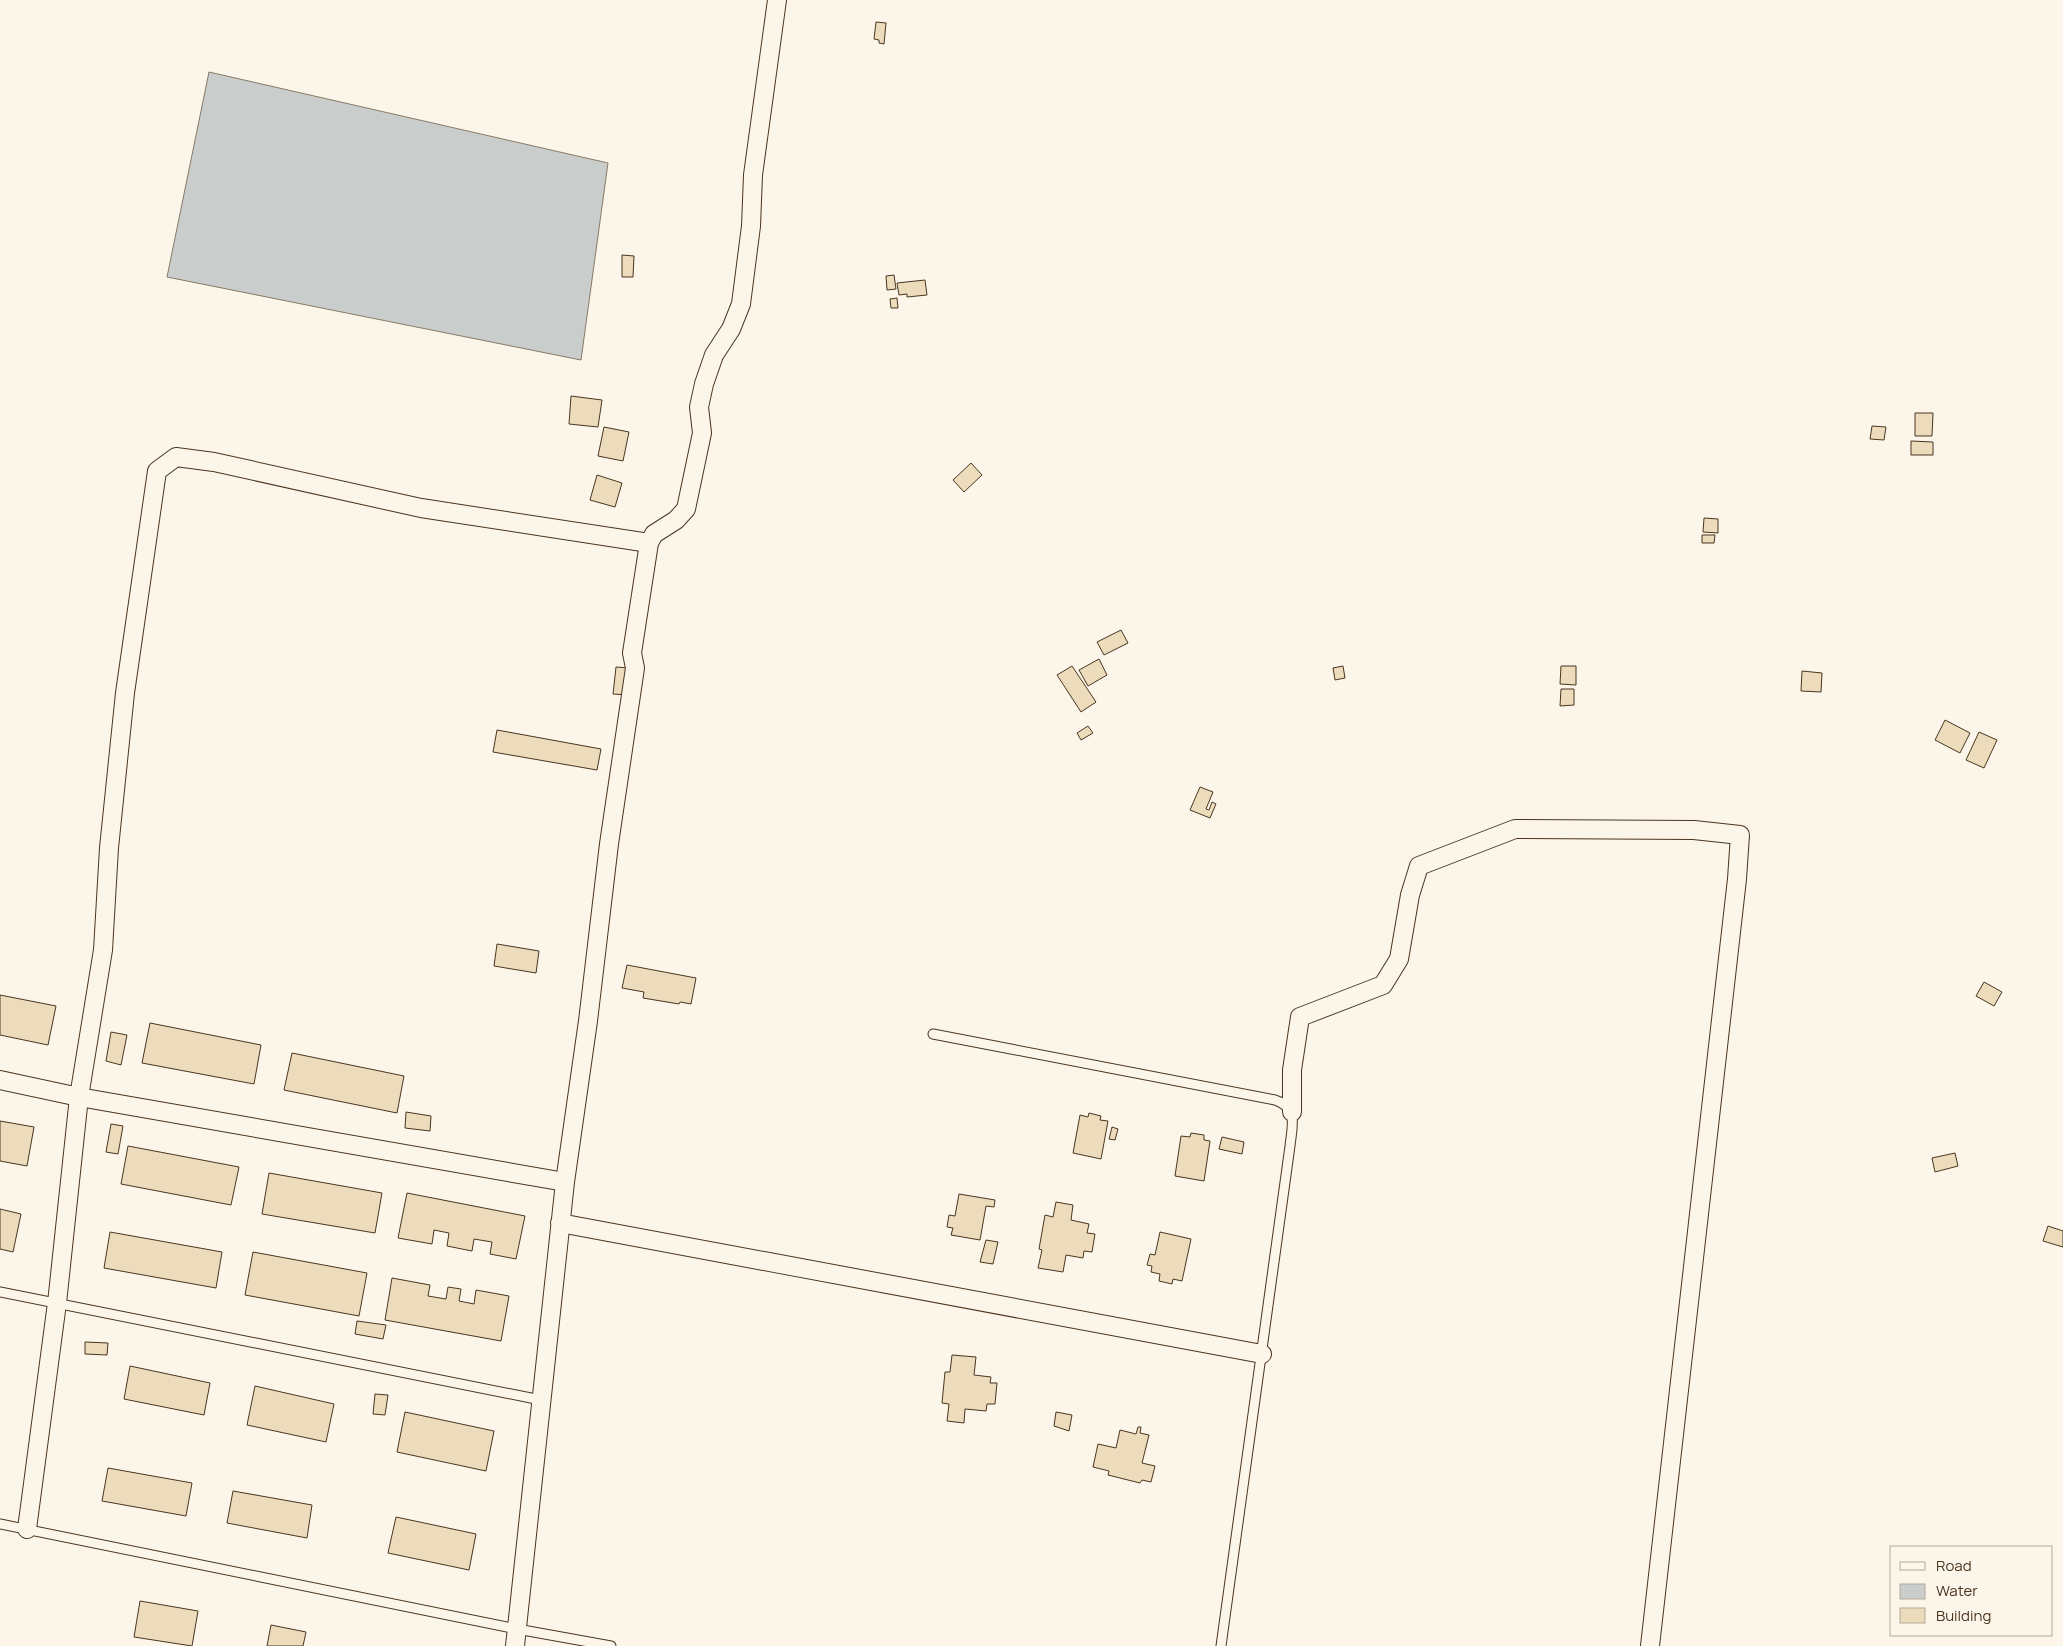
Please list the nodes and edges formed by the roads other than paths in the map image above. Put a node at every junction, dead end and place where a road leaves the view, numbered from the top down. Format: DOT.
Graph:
graph roads {
  1 [pos="777,0"];
  2 [pos="648,543"];
  3 [pos="933,1034"];
  4 [pos="0,1080"];
  5 [pos="79,1097"];
  6 [pos="1292,1112"];
  7 [pos="565,1182"];
  8 [pos="560,1223"];
  9 [pos="0,1292"];
  10 [pos="56,1303"];
  11 [pos="1262,1354"];
  12 [pos="541,1400"];
  13 [pos="0,1524"];
  14 [pos="27,1529"];
  15 [pos="516,1637"];
  16 [pos="611,1646"];
  17 [pos="1221,1646"];
  18 [pos="1650,1646"];
  1 -- 2 [label="street"];
  2 -- 5 [label="street"];
  2 -- 7 [label="street"];
  3 -- 6 [label="lane"];
  4 -- 5 [label="street"];
  5 -- 7 [label="street"];
  5 -- 10 [label="street"];
  6 -- 11 [label="lane"];
  6 -- 18 [label="street"];
  7 -- 8 [label="street"];
  8 -- 11 [label="street"];
  8 -- 12 [label="street"];
  9 -- 10 [label="lane"];
  10 -- 12 [label="lane"];
  10 -- 14 [label="street"];
  11 -- 17 [label="lane"];
  12 -- 15 [label="street"];
  13 -- 14 [label="lane"];
  14 -- 15 [label="lane"];
  15 -- 16 [label="lane"];
}
